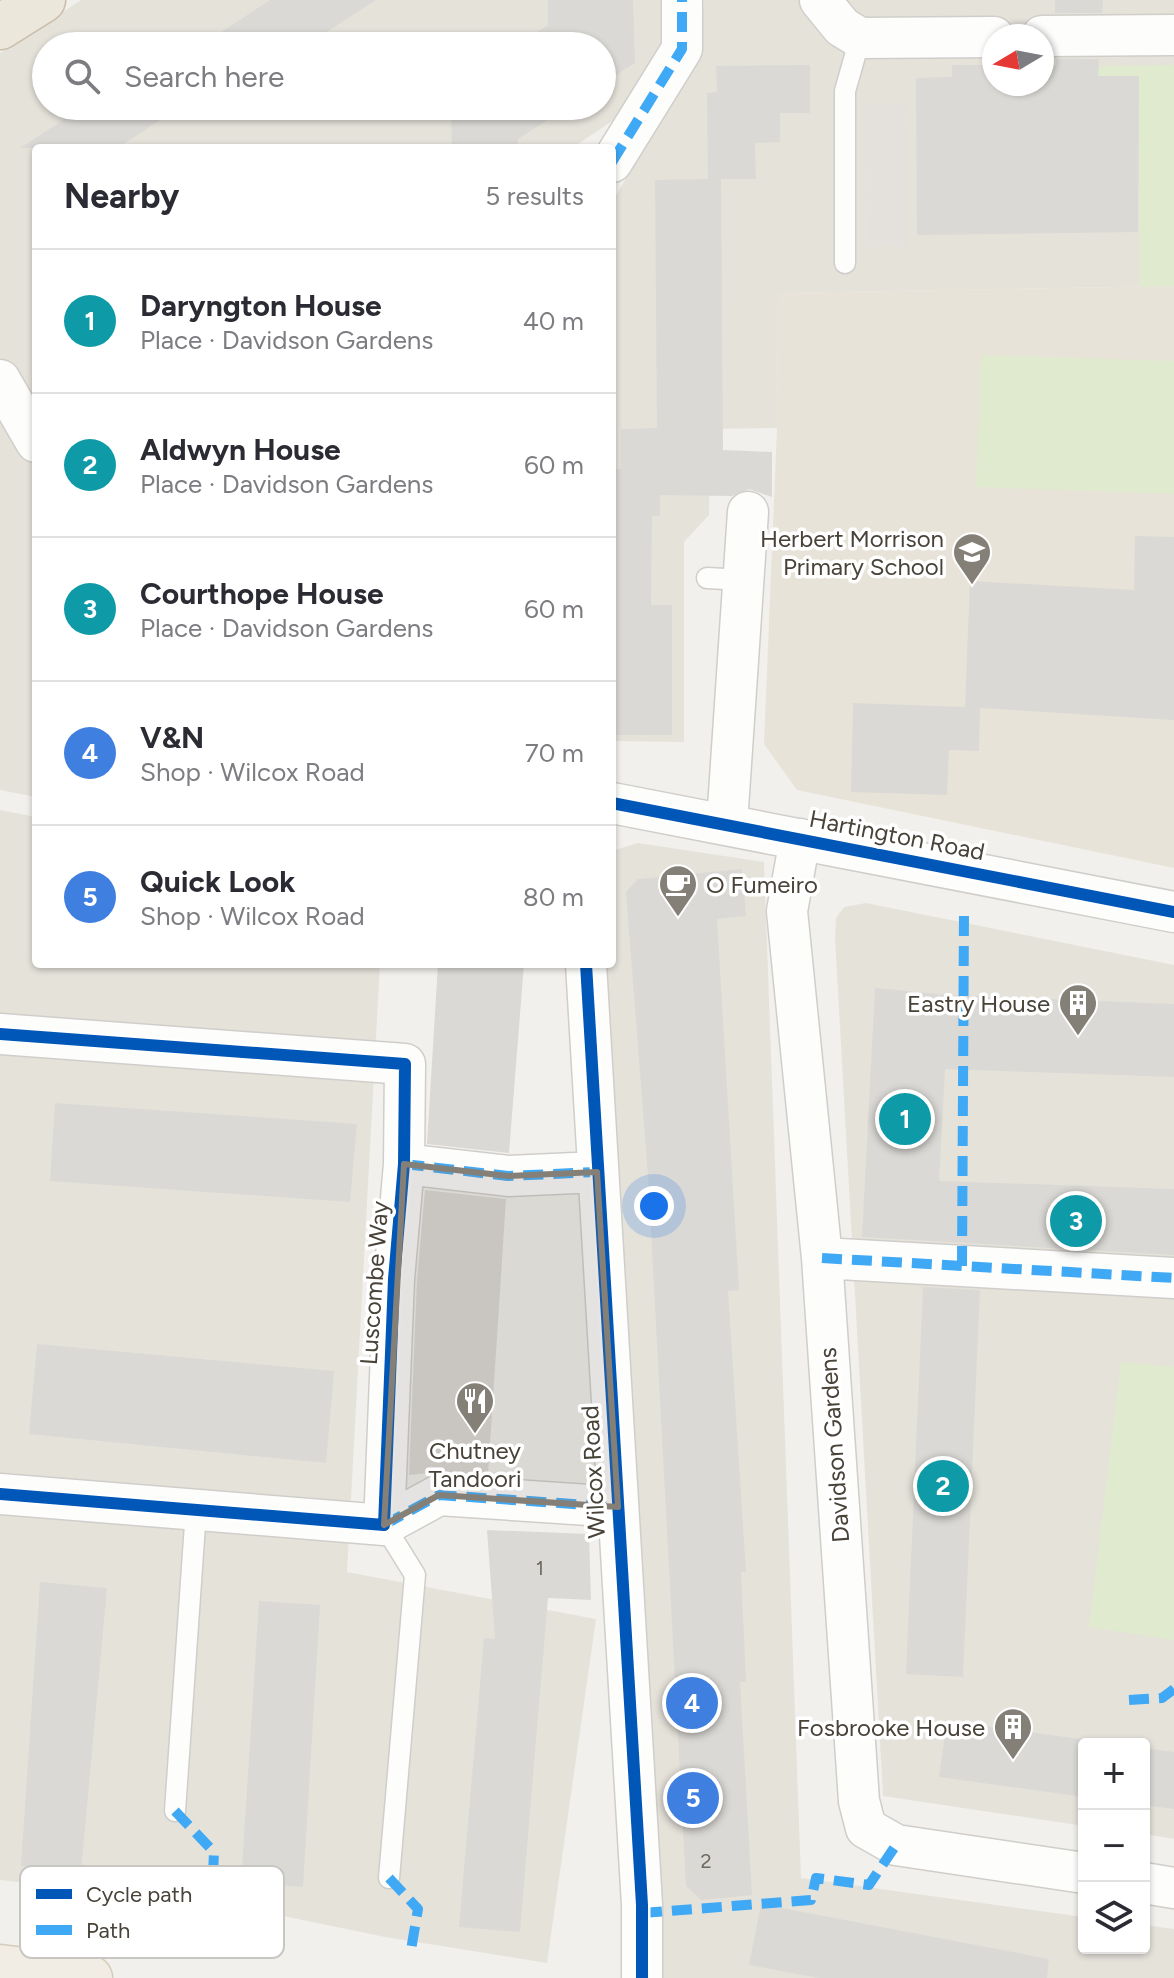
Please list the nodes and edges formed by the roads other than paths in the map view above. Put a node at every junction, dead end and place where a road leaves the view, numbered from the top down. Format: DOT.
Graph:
graph roads {
  1 [pos="43,0"];
  2 [pos="682,0"];
  3 [pos="820,0"];
  4 [pos="0,27"];
  5 [pos="1174,35"];
  6 [pos="1054,36"];
  7 [pos="982,37"];
  8 [pos="860,38"];
  9 [pos="616,156"];
  10 [pos="845,263"];
  11 [pos="0,380"];
  12 [pos="32,435"];
  13 [pos="748,512"];
  14 [pos="616,804"];
  15 [pos="727,823"];
  16 [pos="800,839"];
  17 [pos="1174,912"];
  18 [pos="586,968"];
  19 [pos="0,1034"];
  20 [pos="404,1164"];
  21 [pos="597,1172"];
  22 [pos="822,1258"];
  23 [pos="1174,1278"];
  24 [pos="0,1494"];
  25 [pos="618,1507"];
  26 [pos="196,1510"];
  27 [pos="384,1525"];
  28 [pos="175,1811"];
  29 [pos="1078,1872"];
  30 [pos="389,1878"];
  31 [pos="1150,1884"];
  32 [pos="1174,1888"];
  33 [pos="0,1967"];
  34 [pos="90,1978"];
  35 [pos="642,1978"];
  1 -- 4 [label="highway"];
  2 -- 9 [label="street"];
  3 -- 8 [label="street"];
  5 -- 6 [label="street"];
  7 -- 8 [label="street"];
  8 -- 10 [label="lane"];
  11 -- 12 [label="street"];
  13 -- 15 [label="street"];
  14 -- 15 [label="street, Hartington Road"];
  15 -- 16 [label="street, Hartington Road"];
  16 -- 17 [label="street, Hartington Road"];
  16 -- 22 [label="street, Davidson Gardens"];
  18 -- 21 [label="street, Wilcox Road"];
  19 -- 20 [label="street, Luscombe Way"];
  20 -- 21 [label="street"];
  20 -- 27 [label="street, Luscombe Way"];
  21 -- 25 [label="street, Wilcox Road"];
  22 -- 23 [label="street"];
  22 -- 29 [label="street, Davidson Gardens"];
  24 -- 26 [label="street"];
  25 -- 27 [label="street"];
  25 -- 35 [label="street, Wilcox Road"];
  26 -- 27 [label="street"];
  26 -- 28 [label="lane"];
  27 -- 30 [label="lane"];
  31 -- 32 [label="street"];
  33 -- 34 [label="main road"];
}
